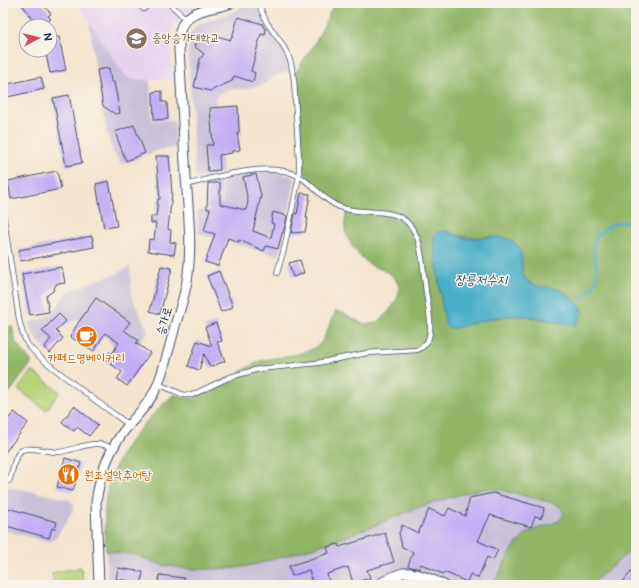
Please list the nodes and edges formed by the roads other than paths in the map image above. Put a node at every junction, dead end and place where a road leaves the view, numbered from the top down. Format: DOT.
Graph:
graph roads {
  1 [pos="137,3"];
  2 [pos="150,3"];
  3 [pos="169,3"];
  4 [pos="231,3"];
  5 [pos="259,3"];
  6 [pos="186,19"];
  7 [pos="300,176"];
  8 [pos="186,185"];
  9 [pos="3,213"];
  10 [pos="277,273"];
  11 [pos="158,384"];
  12 [pos="129,425"];
  13 [pos="113,448"];
  14 [pos="3,483"];
  15 [pos="99,585"];
  16 [pos="377,585"];
  17 [pos="444,585"];
  1 -- 2 [label="lane"];
  3 -- 6 [label="lane"];
  4 -- 6 [label="street"];
  5 -- 7 [label="lane"];
  6 -- 8 [label="street, 승가로"];
  7 -- 8 [label="lane"];
  7 -- 10 [label="lane"];
  7 -- 11 [label="lane"];
  8 -- 11 [label="street, 승가로"];
  9 -- 12 [label="lane"];
  11 -- 12 [label="street, 승가로"];
  12 -- 13 [label="street, 승가로"];
  13 -- 14 [label="lane"];
  13 -- 15 [label="street, 승가로"];
  16 -- 17 [label="street"];
}
